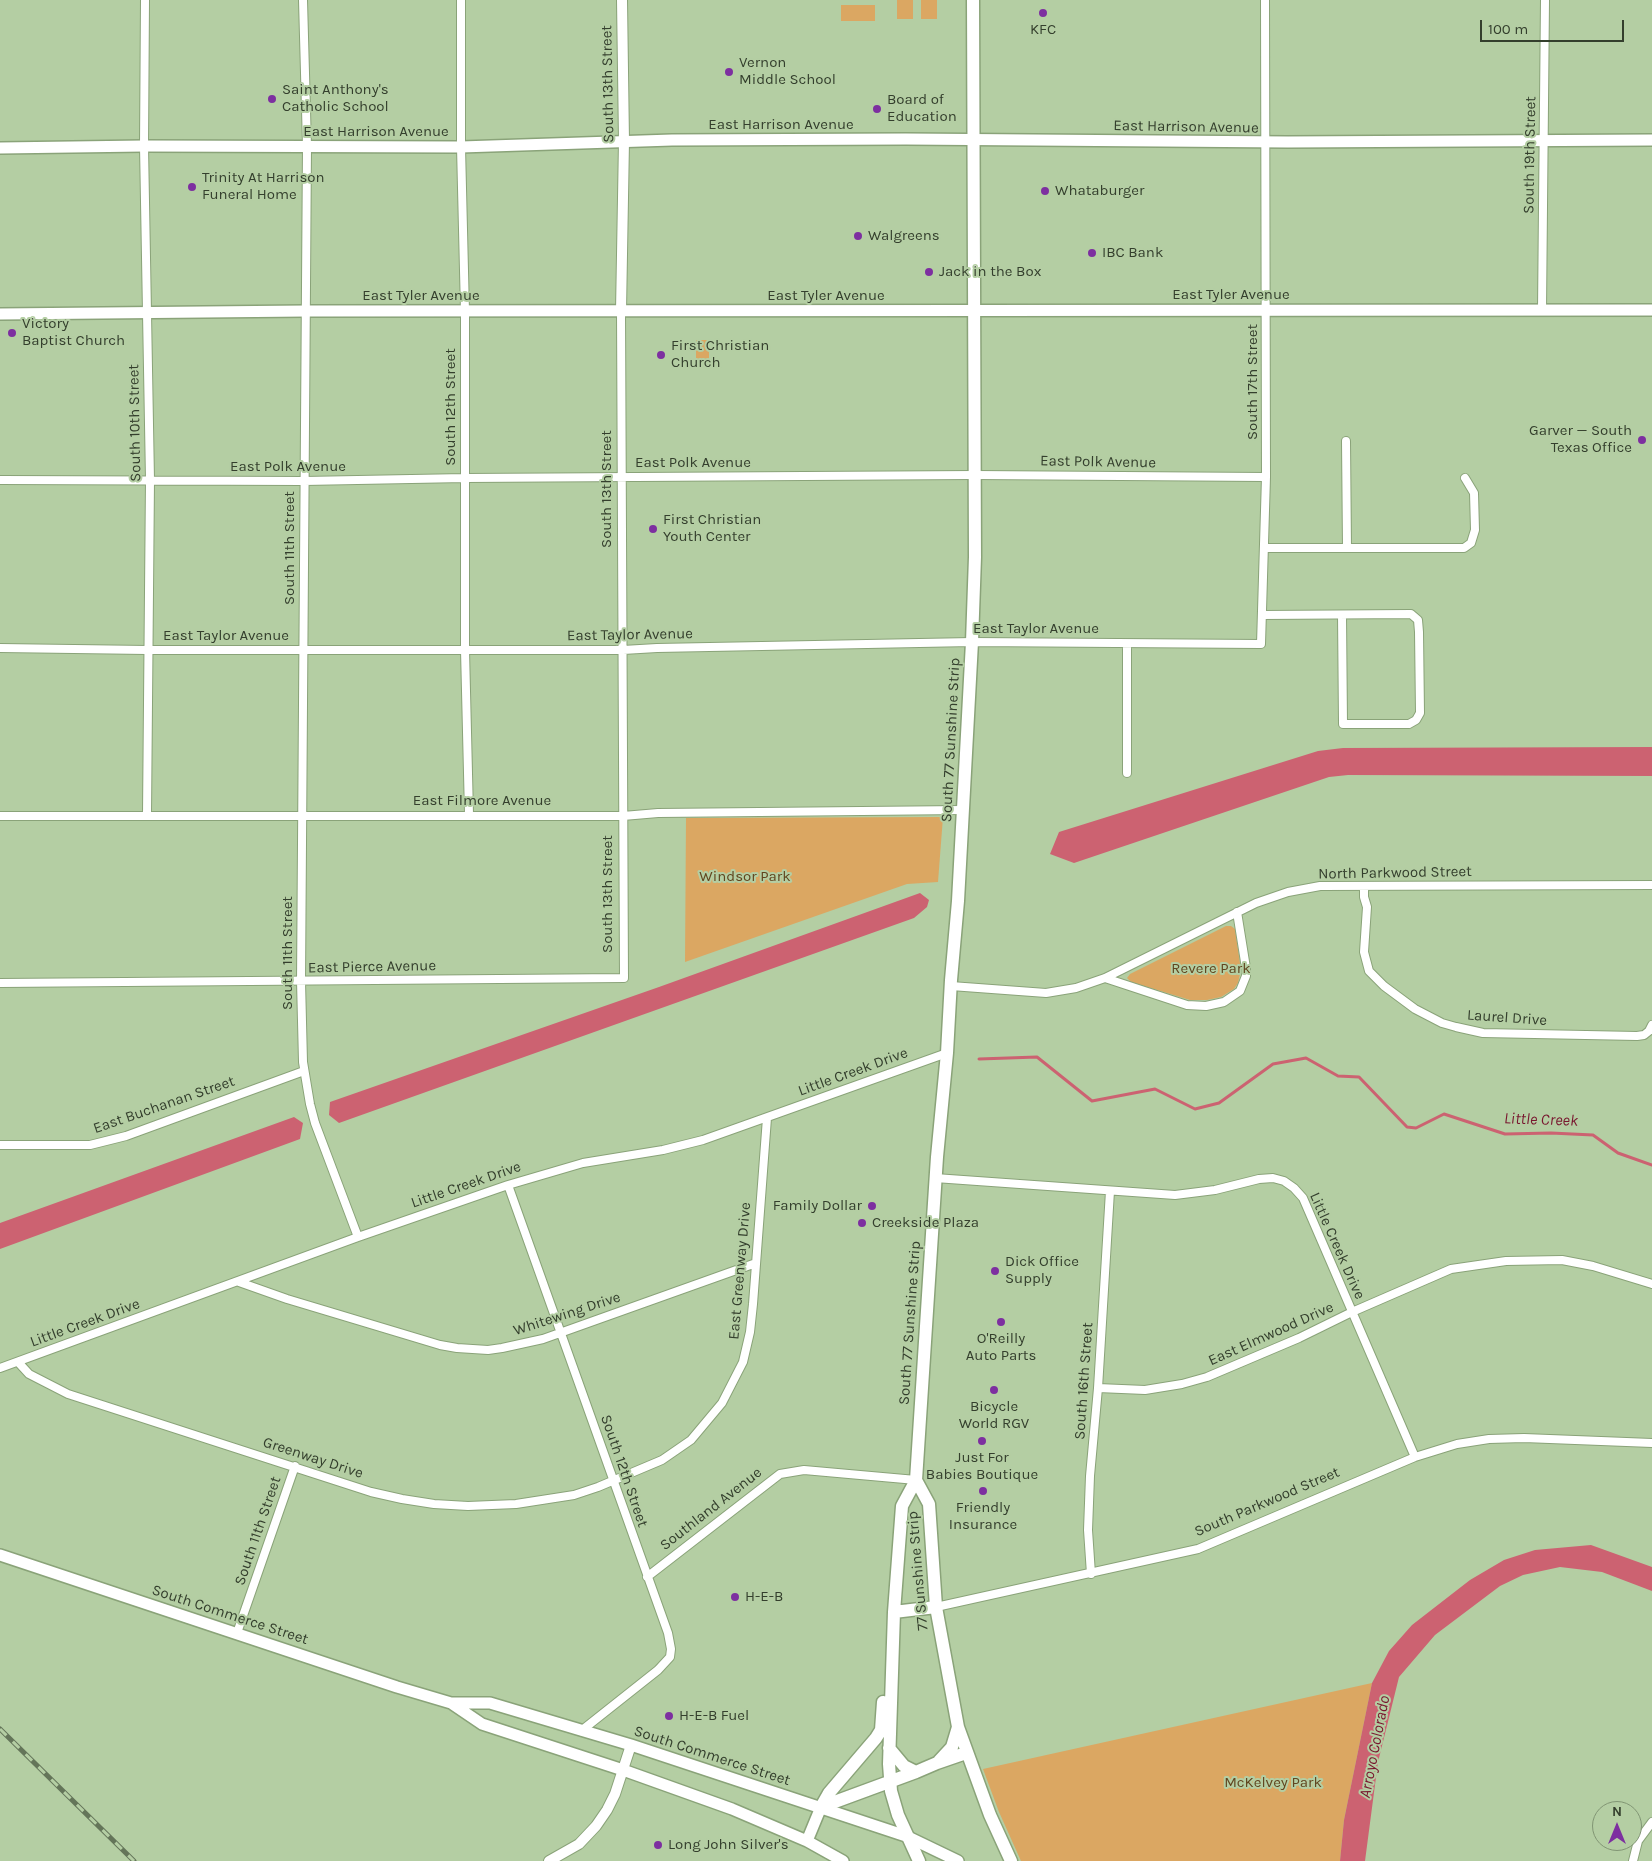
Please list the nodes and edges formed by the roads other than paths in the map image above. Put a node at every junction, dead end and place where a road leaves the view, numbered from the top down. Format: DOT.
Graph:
graph roads {
  1 [pos="145,0"];
  2 [pos="303,0"];
  3 [pos="461,0"];
  4 [pos="622,0"];
  5 [pos="973,0"];
  6 [pos="1265,0"];
  7 [pos="1545,0"];
  8 [pos="975,140"];
  9 [pos="1652,140"];
  10 [pos="624,141"];
  11 [pos="1544,141"];
  12 [pos="1266,142"];
  13 [pos="144,146"];
  14 [pos="307,146"];
  15 [pos="461,147"];
  16 [pos="0,148"];
  17 [pos="1266,310"];
  18 [pos="1542,310"];
  19 [pos="1652,310"];
  20 [pos="306,311"];
  21 [pos="620,311"];
  22 [pos="974,311"];
  23 [pos="465,312"];
  24 [pos="146,313"];
  25 [pos="0,314"];
  26 [pos="1346,442"];
  27 [pos="975,475"];
  28 [pos="622,477"];
  29 [pos="1266,477"];
  30 [pos="465,478"];
  31 [pos="1465,478"];
  32 [pos="0,480"];
  33 [pos="150,480"];
  34 [pos="304,482"];
  35 [pos="1264,548"];
  36 [pos="1347,548"];
  37 [pos="1262,615"];
  38 [pos="1342,615"];
  39 [pos="972,642"];
  40 [pos="1127,644"];
  41 [pos="1261,644"];
  42 [pos="0,648"];
  43 [pos="147,650"];
  44 [pos="303,650"];
  45 [pos="465,650"];
  46 [pos="623,650"];
  47 [pos="1127,773"];
  48 [pos="963,810"];
  49 [pos="147,814"];
  50 [pos="303,814"];
  51 [pos="468,814"];
  52 [pos="0,816"];
  53 [pos="623,816"];
  54 [pos="1652,885"];
  55 [pos="1364,886"];
  56 [pos="1237,912"];
  57 [pos="624,978"];
  58 [pos="1105,978"];
  59 [pos="301,982"];
  60 [pos="0,983"];
  61 [pos="951,986"];
  62 [pos="1652,1026"];
  63 [pos="947,1053"];
  64 [pos="304,1071"];
  65 [pos="767,1118"];
  66 [pos="0,1145"];
  67 [pos="936,1178"];
  68 [pos="508,1184"];
  69 [pos="1110,1191"];
  70 [pos="358,1237"];
  71 [pos="756,1263"];
  72 [pos="239,1282"];
  73 [pos="1652,1284"];
  74 [pos="1352,1312"];
  75 [pos="561,1332"];
  76 [pos="18,1362"];
  77 [pos="0,1368"];
  78 [pos="1098,1388"];
  79 [pos="1652,1443"];
  80 [pos="1415,1457"];
  81 [pos="295,1466"];
  82 [pos="916,1480"];
  83 [pos="613,1482"];
  84 [pos="0,1555"];
  85 [pos="1091,1574"];
  86 [pos="647,1577"];
  87 [pos="936,1607"];
  88 [pos="894,1612"];
  89 [pos="237,1633"];
  90 [pos="893,1633"];
  91 [pos="451,1703"];
  92 [pos="958,1727"];
  93 [pos="581,1731"];
  94 [pos="631,1745"];
  95 [pos="890,1748"];
  96 [pos="966,1753"];
  97 [pos="937,1763"];
  98 [pos="622,1770"];
  99 [pos="916,1772"];
  100 [pos="890,1782"];
  101 [pos="821,1808"];
  102 [pos="1652,1822"];
  103 [pos="906,1836"];
  104 [pos="807,1841"];
  105 [pos="549,1861"];
  106 [pos="843,1861"];
  107 [pos="919,1861"];
  108 [pos="958,1861"];
  109 [pos="1011,1861"];
  110 [pos="1633,1861"];
  1 -- 13 [label="street, South 10th Street"];
  2 -- 14 [label="street, South 11th Street"];
  3 -- 15 [label="street, South 12th Street"];
  4 -- 10 [label="street, South 13th Street"];
  5 -- 8 [label="main road, South 77 Sunshine Strip"];
  6 -- 12 [label="street, South 17th Street"];
  7 -- 11 [label="street, South 19th Street"];
  8 -- 10 [label="main road, East Harrison Avenue"];
  8 -- 12 [label="main road, East Harrison Avenue"];
  8 -- 22 [label="main road, South 77 Sunshine Strip"];
  9 -- 11 [label="main road, East Harrison Avenue"];
  10 -- 15 [label="main road, East Harrison Avenue"];
  10 -- 21 [label="street, South 13th Street"];
  11 -- 12 [label="main road, East Harrison Avenue"];
  11 -- 18 [label="street, South 19th Street"];
  12 -- 17 [label="street, South 17th Street"];
  13 -- 14 [label="main road, East Harrison Avenue"];
  13 -- 16 [label="main road, East Harrison Avenue"];
  13 -- 24 [label="street, South 10th Street"];
  14 -- 15 [label="main road, East Harrison Avenue"];
  14 -- 20 [label="street, South 11th Street"];
  15 -- 23 [label="street, South 12th Street"];
  17 -- 18 [label="main road, East Tyler Avenue"];
  17 -- 22 [label="main road, East Tyler Avenue"];
  17 -- 29 [label="street, South 17th Street"];
  18 -- 19 [label="main road, East Tyler Avenue"];
  20 -- 23 [label="main road, East Tyler Avenue"];
  20 -- 24 [label="main road, East Tyler Avenue"];
  20 -- 34 [label="street, South 11th Street"];
  21 -- 22 [label="main road, East Tyler Avenue"];
  21 -- 23 [label="main road, East Tyler Avenue"];
  21 -- 28 [label="street, South 13th Street"];
  22 -- 27 [label="main road, South 77 Sunshine Strip"];
  23 -- 30 [label="street, South 12th Street"];
  24 -- 25 [label="main road, East Tyler Avenue"];
  24 -- 33 [label="street, South 10th Street"];
  26 -- 36 [label="street"];
  27 -- 28 [label="street, East Polk Avenue"];
  27 -- 29 [label="street, East Polk Avenue"];
  27 -- 39 [label="main road, South 77 Sunshine Strip"];
  28 -- 30 [label="street, East Polk Avenue"];
  28 -- 46 [label="street, South 13th Street"];
  29 -- 35 [label="street, South 17th Street"];
  30 -- 34 [label="street, East Polk Avenue"];
  30 -- 45 [label="street, South 12th Street"];
  31 -- 36 [label="street"];
  32 -- 33 [label="street, East Polk Avenue"];
  33 -- 34 [label="street, East Polk Avenue"];
  33 -- 43 [label="street, South 10th Street"];
  34 -- 44 [label="street, South 11th Street"];
  35 -- 36 [label="street"];
  35 -- 37 [label="street, South 17th Street"];
  37 -- 38 [label="street"];
  37 -- 41 [label="street, South 17th Street"];
  38 -- 38 [label="street"];
  39 -- 40 [label="street, East Taylor Avenue"];
  39 -- 46 [label="street, East Taylor Avenue"];
  39 -- 48 [label="main road, South 77 Sunshine Strip"];
  40 -- 41 [label="street, East Taylor Avenue"];
  40 -- 47 [label="street"];
  42 -- 43 [label="street, East Taylor Avenue"];
  43 -- 44 [label="street, East Taylor Avenue"];
  43 -- 49 [label="street, South 10th Street"];
  44 -- 45 [label="street, East Taylor Avenue"];
  44 -- 50 [label="street, South 11th Street"];
  45 -- 46 [label="street, East Taylor Avenue"];
  45 -- 51 [label="street, South 12th Street"];
  46 -- 53 [label="street, South 13th Street"];
  48 -- 53 [label="street, East Filmore Avenue"];
  48 -- 61 [label="main road, South 77 Sunshine Strip"];
  49 -- 50 [label="street, East Filmore Avenue"];
  49 -- 52 [label="street, East Filmore Avenue"];
  50 -- 51 [label="street, East Filmore Avenue"];
  50 -- 59 [label="street, South 11th Street"];
  51 -- 53 [label="street, East Filmore Avenue"];
  53 -- 57 [label="street, South 13th Street"];
  54 -- 55 [label="street, North Parkwood Street"];
  55 -- 56 [label="street, North Parkwood Street"];
  55 -- 62 [label="street, Laurel Drive"];
  56 -- 58 [label="street, North Parkwood Street"];
  56 -- 58 [label="street"];
  57 -- 59 [label="street, East Pierce Avenue"];
  58 -- 61 [label="street, North Parkwood Street"];
  59 -- 60 [label="street, East Pierce Avenue"];
  59 -- 64 [label="street, South 11th Street"];
  61 -- 63 [label="main road, South 77 Sunshine Strip"];
  63 -- 65 [label="street, Little Creek Drive"];
  63 -- 67 [label="main road, South 77 Sunshine Strip"];
  64 -- 66 [label="street, East Buchanan Street"];
  64 -- 70 [label="street, South 11th Street"];
  65 -- 68 [label="street, Little Creek Drive"];
  65 -- 71 [label="street, East Greenway Drive"];
  67 -- 69 [label="street, Little Creek Drive"];
  67 -- 82 [label="main road, South 77 Sunshine Strip"];
  68 -- 70 [label="street, Little Creek Drive"];
  68 -- 75 [label="street, South 12th Street"];
  69 -- 74 [label="street, Little Creek Drive"];
  69 -- 78 [label="street, South 16th Street"];
  70 -- 72 [label="street, Little Creek Drive"];
  71 -- 75 [label="street, Whitewing Drive"];
  71 -- 83 [label="street, East Greenway Drive"];
  72 -- 75 [label="street, Whitewing Drive"];
  72 -- 76 [label="street, Little Creek Drive"];
  73 -- 74 [label="street, East Elmwood Drive"];
  74 -- 78 [label="street, East Elmwood Drive"];
  74 -- 80 [label="street, Little Creek Drive"];
  75 -- 83 [label="street, South 12th Street"];
  76 -- 77 [label="street, Little Creek Drive"];
  76 -- 81 [label="street, Greenway Drive"];
  78 -- 85 [label="street, South 16th Street"];
  79 -- 80 [label="street, South Parkwood Street"];
  80 -- 85 [label="street, South Parkwood Street"];
  81 -- 83 [label="street, Greenway Drive"];
  81 -- 89 [label="street, South 11th Street"];
  82 -- 86 [label="street, Southland Avenue"];
  82 -- 87 [label="main road, 77 Sunshine Strip"];
  82 -- 88 [label="main road, 77 Sunshine Strip"];
  83 -- 86 [label="street, South 12th Street"];
  84 -- 89 [label="main road, South Commerce Street"];
  85 -- 87 [label="street, South Parkwood Street"];
  86 -- 93 [label="street, South 12th Street"];
  87 -- 88 [label="main road, South Parkwood Street"];
  87 -- 92 [label="main road, 77 Sunshine Strip"];
  88 -- 90 [label="main road, 77 Sunshine Strip"];
  89 -- 91 [label="main road, South Commerce Street"];
  90 -- 95 [label="main road, 77 Sunshine Strip"];
  90 -- 101 [label="main road"];
  91 -- 93 [label="main road, South Commerce Street"];
  91 -- 98 [label="main road, South Commerce Street"];
  92 -- 96 [label="main road, 77 Sunshine Strip"];
  92 -- 97 [label="main road"];
  93 -- 94 [label="main road, South Commerce Street"];
  94 -- 98 [label="street"];
  94 -- 101 [label="main road, South Commerce Street"];
  95 -- 99 [label="main road"];
  95 -- 100 [label="main road, 77 Sunshine Strip"];
  96 -- 97 [label="main road"];
  96 -- 109 [label="main road, 77 Sunshine Strip"];
  97 -- 99 [label="main road"];
  98 -- 104 [label="main road, South Commerce Street"];
  98 -- 105 [label="street"];
  99 -- 100 [label="main road"];
  100 -- 101 [label="main road"];
  100 -- 103 [label="main road, 77 Sunshine Strip"];
  101 -- 103 [label="main road, South Commerce Street"];
  101 -- 104 [label="main road"];
  102 -- 110 [label="street"];
  103 -- 107 [label="main road, 77 Sunshine Strip"];
  103 -- 108 [label="main road, South Commerce Street"];
  104 -- 106 [label="main road, South Commerce Street"];
}
